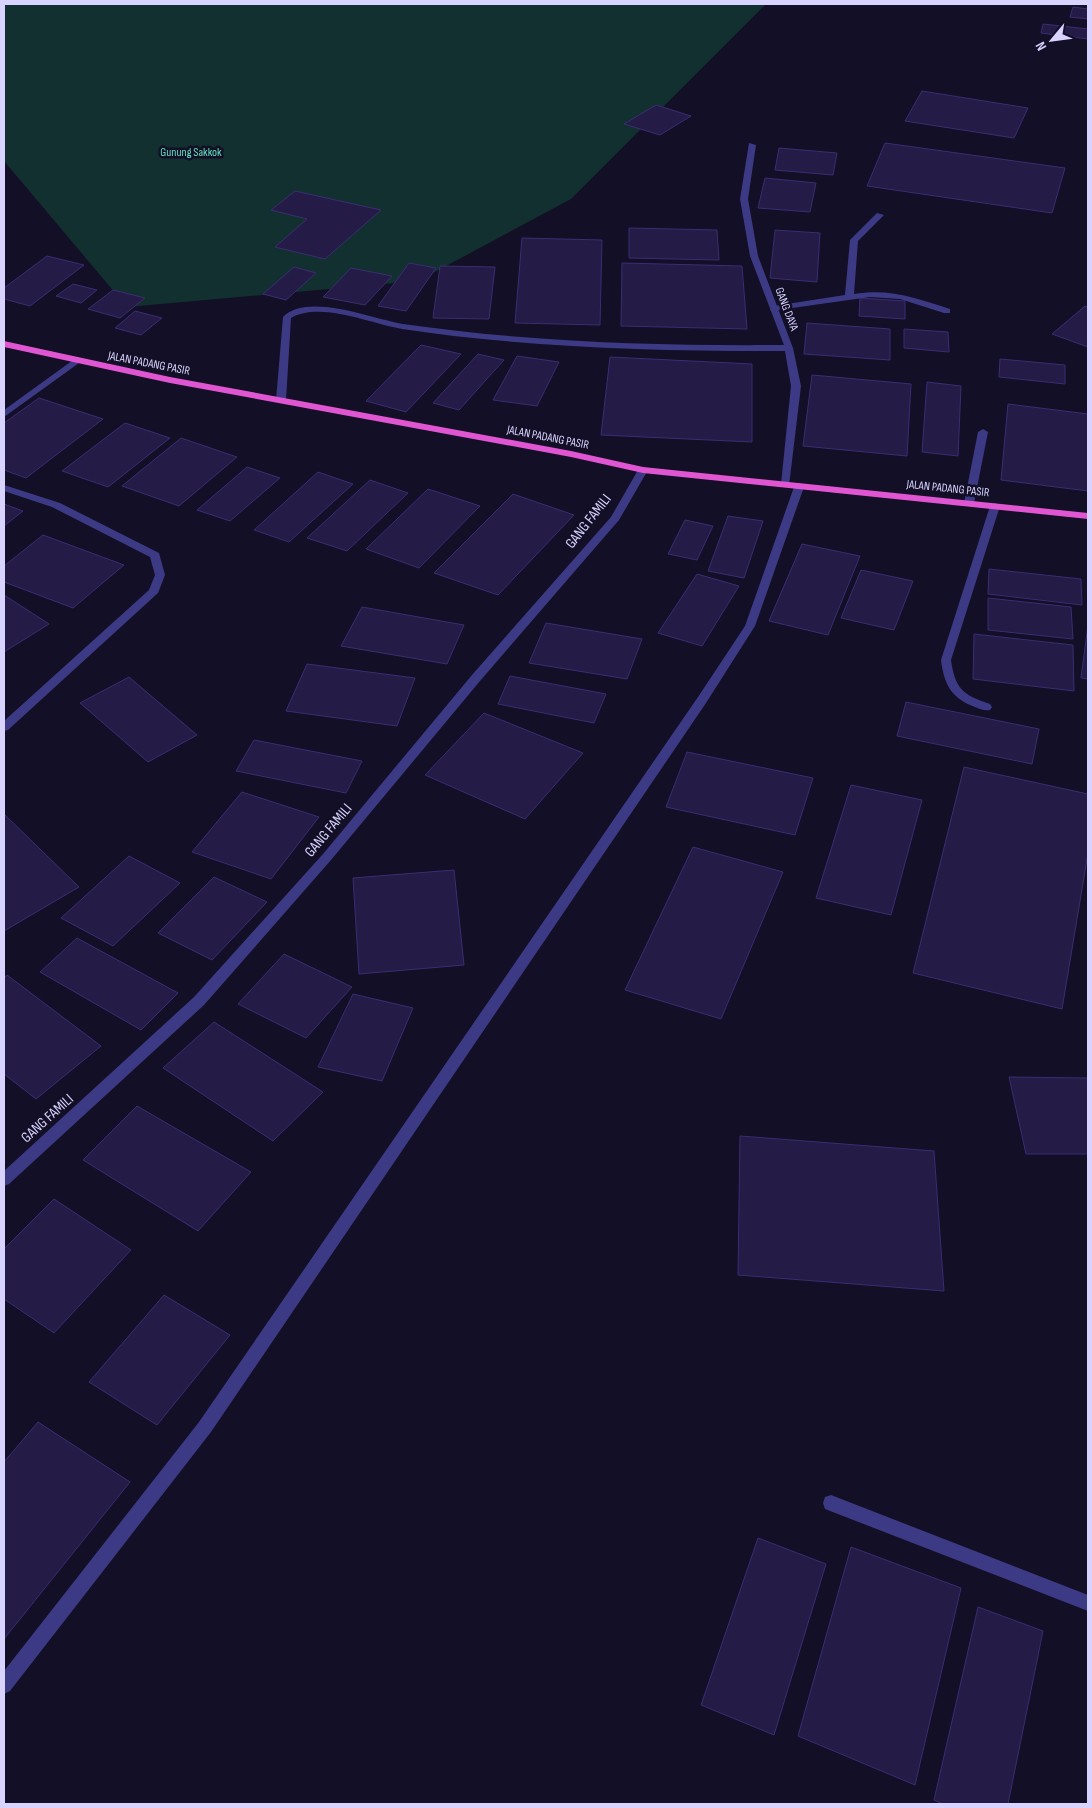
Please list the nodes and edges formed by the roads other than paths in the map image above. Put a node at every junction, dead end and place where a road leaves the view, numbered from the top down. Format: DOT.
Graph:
graph roads {
  1 [pos="752,145"];
  2 [pos="880,215"];
  3 [pos="849,297"];
  4 [pos="774,309"];
  5 [pos="947,311"];
  6 [pos="5,343"];
  7 [pos="788,348"];
  8 [pos="76,361"];
  9 [pos="282,400"];
  10 [pos="4,414"];
  11 [pos="983,432"];
  12 [pos="643,470"];
  13 [pos="792,485"];
  14 [pos="4,488"];
  15 [pos="970,503"];
  16 [pos="995,506"];
  17 [pos="1088,516"];
  18 [pos="986,707"];
  19 [pos="4,727"];
  20 [pos="4,1180"];
  21 [pos="831,1503"];
  22 [pos="1088,1603"];
  23 [pos="4,1685"];
  1 -- 4 [label="street, GANG DAYA"];
  2 -- 3 [label="street"];
  3 -- 4 [label="street"];
  3 -- 5 [label="street"];
  4 -- 7 [label="street, GANG DAYA"];
  6 -- 8 [label="highway, JALAN PADANG PASIR"];
  7 -- 9 [label="street"];
  7 -- 13 [label="street, GANG DAYA"];
  8 -- 9 [label="highway, JALAN PADANG PASIR"];
  8 -- 10 [label="street"];
  9 -- 12 [label="highway, JALAN PADANG PASIR"];
  11 -- 15 [label="street"];
  12 -- 13 [label="highway, JALAN PADANG PASIR"];
  12 -- 20 [label="street, GANG FAMILI"];
  13 -- 15 [label="highway, JALAN PADANG PASIR"];
  13 -- 23 [label="street, GANG DAYA"];
  14 -- 19 [label="street"];
  15 -- 16 [label="highway, JALAN PADANG PASIR"];
  16 -- 17 [label="highway, JALAN PADANG PASIR"];
  16 -- 18 [label="street"];
  21 -- 22 [label="street"];
}
